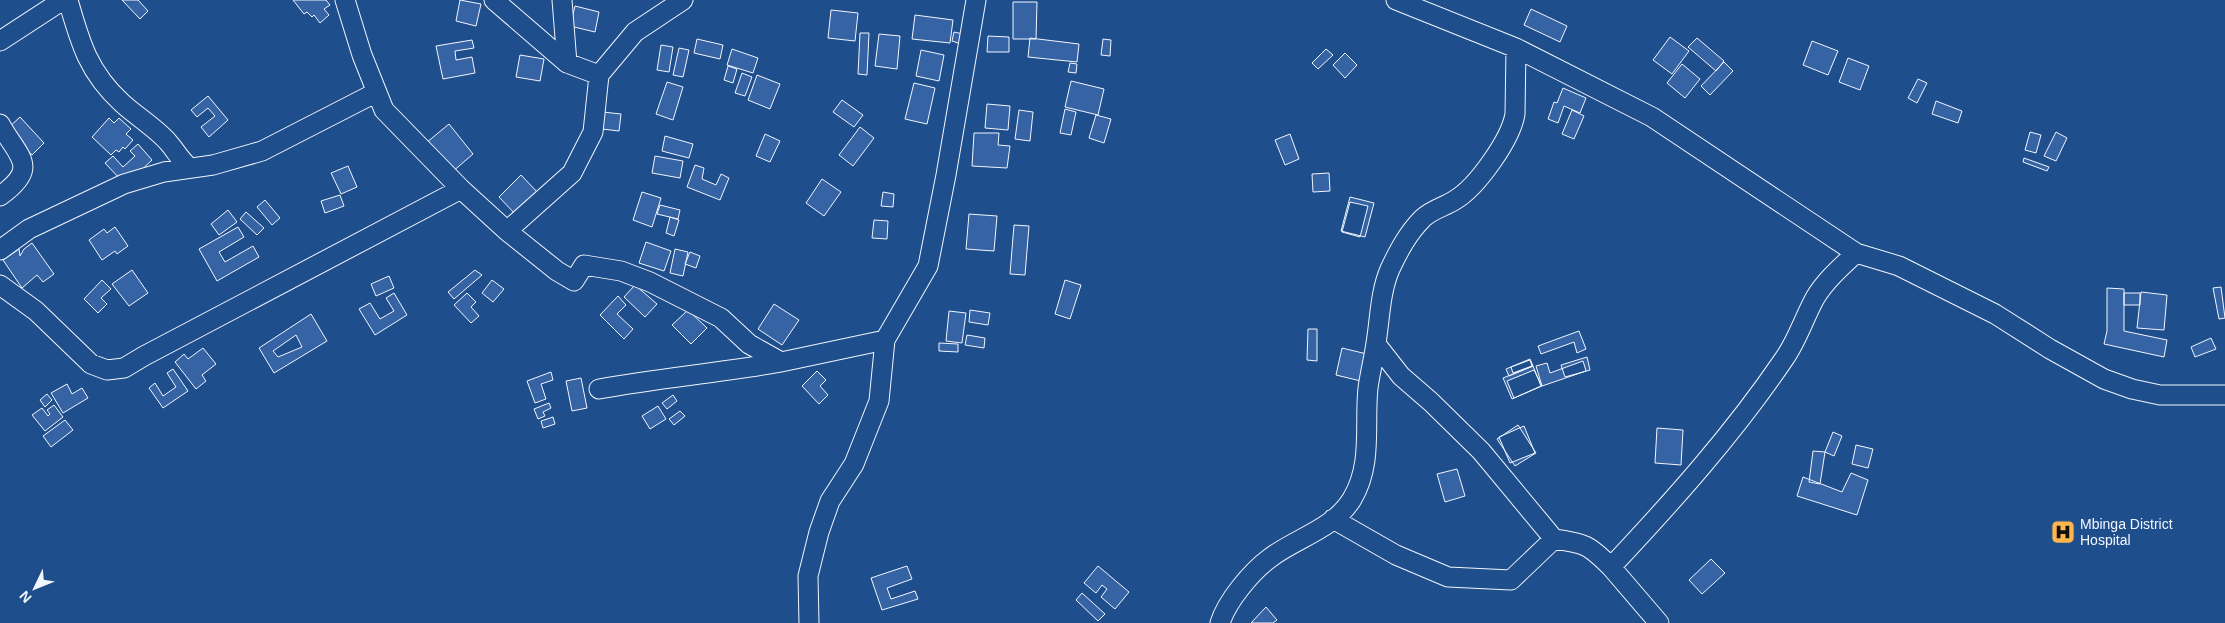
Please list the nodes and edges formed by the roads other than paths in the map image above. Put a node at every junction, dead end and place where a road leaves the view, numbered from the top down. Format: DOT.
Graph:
graph roads {
  1 [pos="63,0"];
  2 [pos="68,0"];
  3 [pos="345,0"];
  4 [pos="494,0"];
  5 [pos="562,0"];
  6 [pos="683,0"];
  7 [pos="976,0"];
  8 [pos="1396,0"];
  9 [pos="0,40"];
  10 [pos="1516,48"];
  11 [pos="566,63"];
  12 [pos="600,75"];
  13 [pos="377,92"];
  14 [pos="0,124"];
  15 [pos="190,168"];
  16 [pos="462,189"];
  17 [pos="0,196"];
  18 [pos="507,231"];
  19 [pos="0,250"];
  20 [pos="1856,253"];
  21 [pos="0,285"];
  22 [pos="885,340"];
  23 [pos="1376,344"];
  24 [pos="781,362"];
  25 [pos="599,389"];
  26 [pos="2225,395"];
  27 [pos="1334,519"];
  28 [pos="1554,539"];
  29 [pos="1611,567"];
  30 [pos="809,623"];
  31 [pos="1220,623"];
  32 [pos="1659,623"];
  1 -- 9 [label="street"];
  2 -- 15 [label="street"];
  3 -- 13 [label="street"];
  4 -- 11 [label="street"];
  5 -- 11 [label="street"];
  6 -- 12 [label="street"];
  7 -- 22 [label="street"];
  8 -- 10 [label="street"];
  10 -- 20 [label="street"];
  10 -- 23 [label="street"];
  11 -- 12 [label="street"];
  12 -- 18 [label="street"];
  13 -- 15 [label="street"];
  13 -- 16 [label="street"];
  14 -- 17 [label="street"];
  15 -- 19 [label="street"];
  16 -- 18 [label="street"];
  16 -- 21 [label="street"];
  18 -- 24 [label="street"];
  20 -- 26 [label="street"];
  20 -- 29 [label="street"];
  22 -- 24 [label="street"];
  22 -- 30 [label="street"];
  23 -- 27 [label="street"];
  23 -- 28 [label="street"];
  24 -- 25 [label="street"];
  27 -- 28 [label="street"];
  27 -- 31 [label="street"];
  28 -- 29 [label="street"];
  29 -- 32 [label="street"];
}
